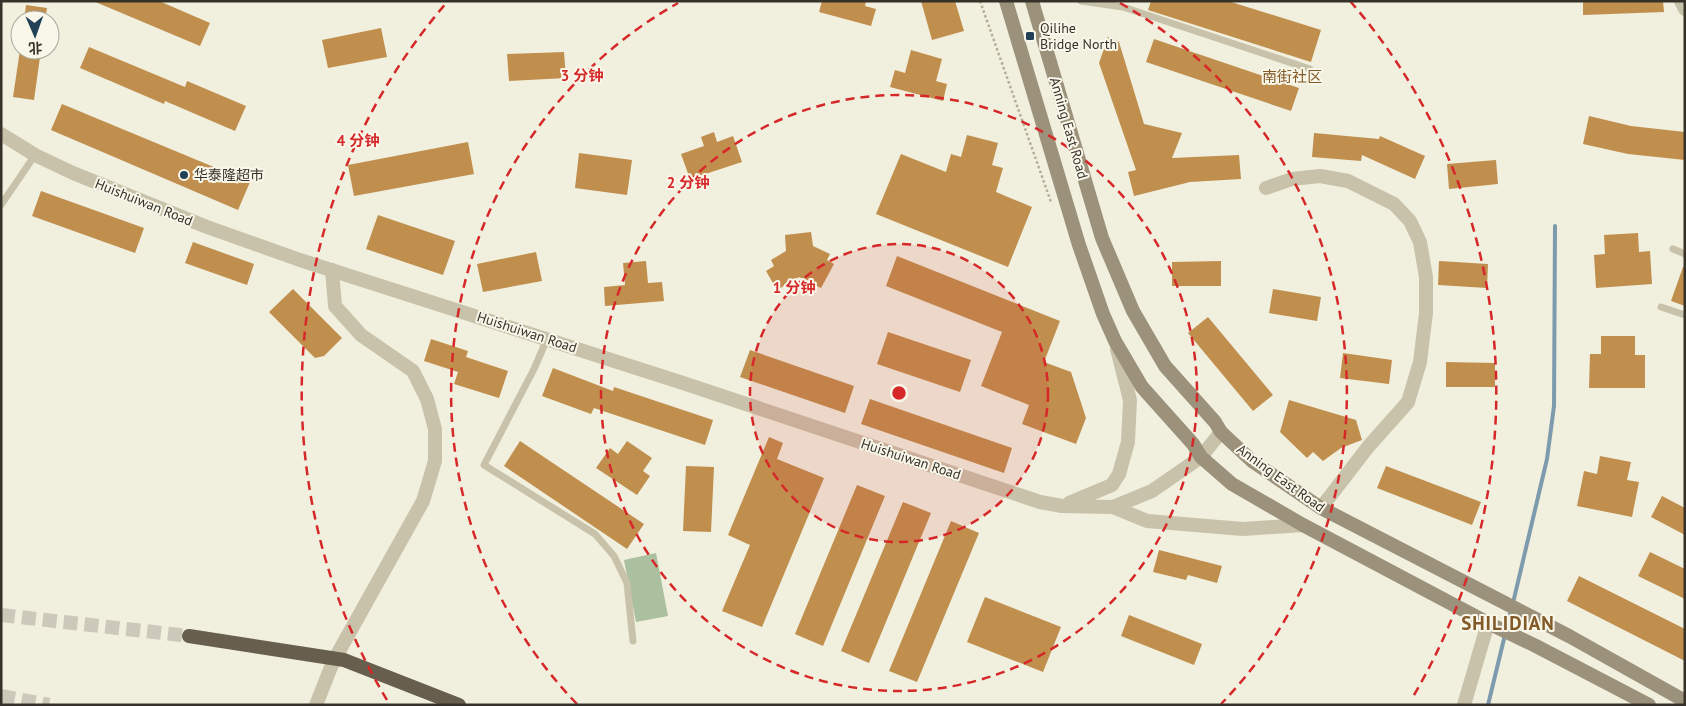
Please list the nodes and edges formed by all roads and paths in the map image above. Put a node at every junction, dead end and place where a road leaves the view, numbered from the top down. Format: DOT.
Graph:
graph roads {
  1 [pos="980,1"];
  2 [pos="1006,1"];
  3 [pos="1032,1"];
  4 [pos="1081,1"];
  5 [pos="1681,1"];
  6 [pos="1685,9"];
  7 [pos="1310,69"];
  8 [pos="1,134"];
  9 [pos="35,155"];
  10 [pos="1266,188"];
  11 [pos="1,205"];
  12 [pos="1053,206"];
  13 [pos="1673,249"];
  14 [pos="1685,254"];
  15 [pos="332,270"];
  16 [pos="1661,307"];
  17 [pos="1685,315"];
  18 [pos="547,339"];
  19 [pos="1115,341"];
  20 [pos="1221,432"];
  21 [pos="1201,457"];
  22 [pos="1062,506"];
  23 [pos="1113,507"];
  24 [pos="1321,508"];
  25 [pos="1303,525"];
  26 [pos="1500,629"];
  27 [pos="189,636"];
  28 [pos="633,642"];
  29 [pos="1685,701"];
  30 [pos="316,705"];
  31 [pos="459,705"];
  32 [pos="1464,705"];
  33 [pos="1649,705"];
  1 -- 12 [label="path"];
  2 -- 19 [label="main road, Anning East Road"];
  3 -- 20 [label="main road, Anning East Road"];
  4 -- 7 [label="lane"];
  5 -- 6 [label="street"];
  8 -- 9 [label="street, Huishuiwan Road"];
  9 -- 11 [label="lane"];
  9 -- 15 [label="street, Huishuiwan Road"];
  10 -- 24 [label="street"];
  13 -- 14 [label="lane"];
  15 -- 18 [label="street, Huishuiwan Road"];
  15 -- 30 [label="street"];
  16 -- 17 [label="lane"];
  18 -- 22 [label="street, Huishuiwan Road"];
  18 -- 28 [label="lane"];
  19 -- 21 [label="main road, Anning East Road"];
  19 -- 22 [label="street"];
  20 -- 21 [label="street, Huishuiwan Road"];
  20 -- 24 [label="main road, Anning East Road"];
  21 -- 23 [label="street, Huishuiwan Road"];
  21 -- 25 [label="main road, Anning East Road"];
  22 -- 23 [label="street, Huishuiwan Road"];
  23 -- 25 [label="street, Huishuiwan Road"];
  24 -- 29 [label="main road, Anning East Road"];
  25 -- 26 [label="main road, Anning East Road"];
  26 -- 32 [label="street"];
  26 -- 33 [label="main road, Anning East Road"];
  27 -- 31 [label="highway"];
}
